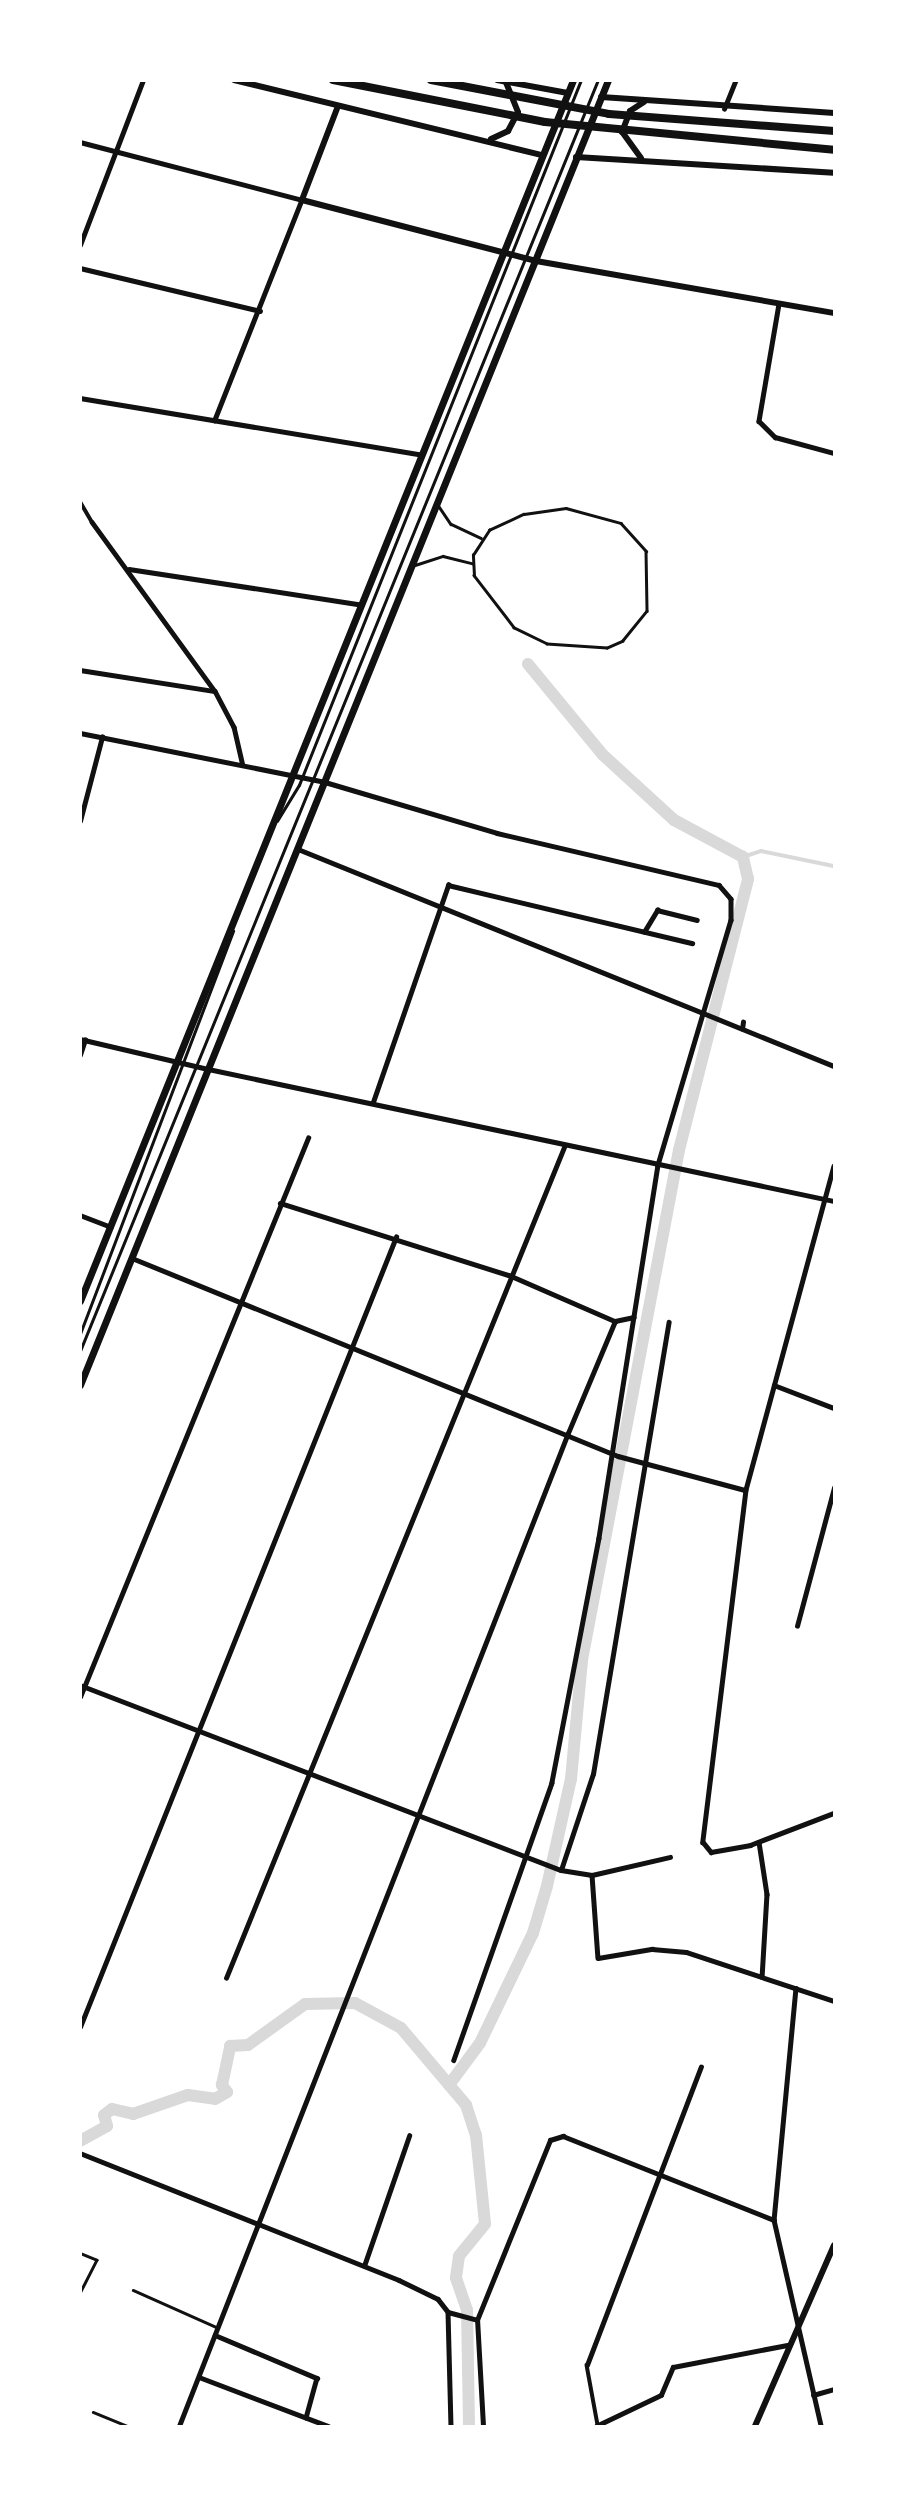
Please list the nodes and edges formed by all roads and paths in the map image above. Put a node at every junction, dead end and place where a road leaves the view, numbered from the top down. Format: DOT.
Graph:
graph roads {
  1 [pos="144,80"];
  2 [pos="234,80"];
  3 [pos="333,80"];
  4 [pos="431,80"];
  5 [pos="497,80"];
  6 [pos="573,80"];
  7 [pos="581,80"];
  8 [pos="598,80"];
  9 [pos="608,80"];
  10 [pos="736,80"];
  11 [pos="506,83"];
  12 [pos="568,93"];
  13 [pos="601,97"];
  14 [pos="649,101"];
  15 [pos="338,106"];
  16 [pos="724,109"];
  17 [pos="834,113"];
  18 [pos="835,131"];
  19 [pos="488,139"];
  20 [pos="80,142"];
  21 [pos="835,150"];
  22 [pos="120,151"];
  23 [pos="542,155"];
  24 [pos="576,157"];
  25 [pos="641,158"];
  26 [pos="835,173"];
  27 [pos="302,200"];
  28 [pos="80,245"];
  29 [pos="502,250"];
  30 [pos="513,254"];
  31 [pos="527,258"];
  32 [pos="536,261"];
  33 [pos="80,268"];
  34 [pos="779,303"];
  35 [pos="260,311"];
  36 [pos="835,313"];
  37 [pos="80,398"];
  38 [pos="215,420"];
  39 [pos="835,453"];
  40 [pos="420,454"];
  41 [pos="80,501"];
  42 [pos="437,504"];
  43 [pos="92,522"];
  44 [pos="481,538"];
  45 [pos="472,563"];
  46 [pos="412,566"];
  47 [pos="129,569"];
  48 [pos="358,604"];
  49 [pos="80,670"];
  50 [pos="215,691"];
  51 [pos="80,733"];
  52 [pos="102,737"];
  53 [pos="242,763"];
  54 [pos="294,772"];
  55 [pos="325,782"];
  56 [pos="80,821"];
  57 [pos="298,849"];
  58 [pos="440,907"];
  59 [pos="697,919"];
  60 [pos="644,932"];
  61 [pos="692,943"];
  62 [pos="703,1013"];
  63 [pos="743,1022"];
  64 [pos="742,1029"];
  65 [pos="83,1040"];
  66 [pos="80,1055"];
  67 [pos="177,1062"];
  68 [pos="835,1066"];
  69 [pos="208,1069"];
  70 [pos="373,1102"];
  71 [pos="308,1138"];
  72 [pos="565,1145"];
  73 [pos="658,1165"];
  74 [pos="835,1166"];
  75 [pos="831,1200"];
  76 [pos="280,1203"];
  77 [pos="80,1215"];
  78 [pos="111,1227"];
  79 [pos="396,1237"];
  80 [pos="132,1258"];
  81 [pos="509,1275"];
  82 [pos="80,1301"];
  83 [pos="240,1301"];
  84 [pos="635,1317"];
  85 [pos="615,1321"];
  86 [pos="669,1322"];
  87 [pos="80,1334"];
  88 [pos="351,1346"];
  89 [pos="80,1351"];
  90 [pos="80,1385"];
  91 [pos="774,1385"];
  92 [pos="461,1390"];
  93 [pos="835,1408"];
  94 [pos="568,1433"];
  95 [pos="609,1452"];
  96 [pos="640,1463"];
  97 [pos="835,1488"];
  98 [pos="746,1490"];
  99 [pos="797,1626"];
  100 [pos="83,1686"];
  101 [pos="80,1697"];
  102 [pos="195,1726"];
  103 [pos="306,1770"];
  104 [pos="835,1813"];
  105 [pos="419,1815"];
  106 [pos="760,1842"];
  107 [pos="670,1857"];
  108 [pos="527,1860"];
  109 [pos="559,1870"];
  110 [pos="592,1875"];
  111 [pos="762,1977"];
  112 [pos="226,1978"];
  113 [pos="796,1988"];
  114 [pos="835,2001"];
  115 [pos="80,2026"];
  116 [pos="454,2060"];
  117 [pos="701,2067"];
  118 [pos="409,2136"];
  119 [pos="80,2153"];
  120 [pos="660,2175"];
  121 [pos="774,2220"];
  122 [pos="259,2222"];
  123 [pos="835,2245"];
  124 [pos="80,2253"];
  125 [pos="364,2266"];
  126 [pos="133,2290"];
  127 [pos="80,2294"];
  128 [pos="451,2312"];
  129 [pos="475,2319"];
  130 [pos="794,2325"];
  131 [pos="217,2328"];
  132 [pos="215,2335"];
  133 [pos="787,2345"];
  134 [pos="587,2365"];
  135 [pos="199,2377"];
  136 [pos="835,2389"];
  137 [pos="813,2395"];
  138 [pos="93,2412"];
  139 [pos="306,2418"];
  140 [pos="597,2426"];
  141 [pos="127,2427"];
  142 [pos="180,2427"];
  143 [pos="328,2427"];
  144 [pos="451,2427"];
  145 [pos="483,2427"];
  146 [pos="755,2427"];
  147 [pos="821,2427"];
  1 -- 22 [label="street"];
  2 -- 15 [label="main road"];
  3 -- 21 [label="highway"];
  4 -- 18 [label="highway"];
  5 -- 11 [label="main road"];
  6 -- 12 [label="main road"];
  7 -- 30 [label="lane"];
  8 -- 31 [label="lane"];
  9 -- 13 [label="main road"];
  10 -- 16 [label="street"];
  11 -- 12 [label="main road"];
  11 -- 19 [label="main road"];
  12 -- 23 [label="main road"];
  13 -- 14 [label="main road"];
  13 -- 24 [label="main road"];
  14 -- 16 [label="main road"];
  14 -- 25 [label="main road"];
  15 -- 19 [label="main road"];
  15 -- 27 [label="main road"];
  16 -- 17 [label="main road"];
  19 -- 23 [label="main road"];
  20 -- 22 [label="street"];
  22 -- 27 [label="street"];
  22 -- 28 [label="street"];
  23 -- 29 [label="main road"];
  24 -- 25 [label="main road"];
  24 -- 32 [label="main road"];
  25 -- 26 [label="main road"];
  27 -- 29 [label="main road"];
  27 -- 35 [label="street"];
  29 -- 30 [label="main road"];
  29 -- 40 [label="main road"];
  30 -- 31 [label="main road"];
  30 -- 87 [label="lane"];
  31 -- 32 [label="main road"];
  31 -- 89 [label="lane"];
  32 -- 34 [label="main road"];
  32 -- 42 [label="main road"];
  33 -- 35 [label="street"];
  34 -- 36 [label="main road"];
  34 -- 39 [label="street"];
  35 -- 38 [label="street"];
  37 -- 38 [label="street"];
  38 -- 40 [label="street"];
  40 -- 48 [label="main road"];
  41 -- 43 [label="street"];
  42 -- 44 [label="lane"];
  42 -- 46 [label="main road"];
  43 -- 47 [label="street"];
  44 -- 45 [label="lane"];
  44 -- 45 [label="lane"];
  45 -- 46 [label="lane"];
  46 -- 55 [label="main road"];
  47 -- 48 [label="street"];
  47 -- 50 [label="street"];
  48 -- 54 [label="main road"];
  49 -- 50 [label="street"];
  50 -- 53 [label="street"];
  51 -- 52 [label="street"];
  52 -- 53 [label="street"];
  52 -- 56 [label="street"];
  53 -- 54 [label="street"];
  54 -- 55 [label="street"];
  54 -- 67 [label="main road"];
  55 -- 57 [label="main road"];
  55 -- 62 [label="street"];
  57 -- 58 [label="street"];
  57 -- 69 [label="main road"];
  58 -- 60 [label="street"];
  58 -- 62 [label="street"];
  58 -- 70 [label="street"];
  59 -- 60 [label="street"];
  60 -- 61 [label="street"];
  62 -- 64 [label="street"];
  62 -- 73 [label="street"];
  63 -- 64 [label="street"];
  64 -- 68 [label="street"];
  65 -- 66 [label="street"];
  65 -- 67 [label="street"];
  67 -- 69 [label="street"];
  67 -- 78 [label="main road"];
  69 -- 70 [label="street"];
  69 -- 80 [label="main road"];
  70 -- 72 [label="street"];
  71 -- 76 [label="street"];
  72 -- 73 [label="street"];
  72 -- 81 [label="street"];
  73 -- 75 [label="street"];
  73 -- 84 [label="street"];
  74 -- 75 [label="street"];
  75 -- 91 [label="street"];
  76 -- 79 [label="street"];
  76 -- 83 [label="street"];
  77 -- 78 [label="street"];
  78 -- 82 [label="main road"];
  79 -- 81 [label="street"];
  79 -- 88 [label="street"];
  80 -- 83 [label="street"];
  80 -- 90 [label="main road"];
  81 -- 85 [label="street"];
  81 -- 92 [label="street"];
  83 -- 88 [label="street"];
  83 -- 100 [label="street"];
  84 -- 85 [label="street"];
  84 -- 95 [label="street"];
  85 -- 94 [label="street"];
  86 -- 96 [label="street"];
  88 -- 92 [label="street"];
  88 -- 102 [label="street"];
  91 -- 93 [label="street"];
  91 -- 98 [label="street"];
  92 -- 94 [label="street"];
  92 -- 103 [label="street"];
  94 -- 95 [label="street"];
  94 -- 105 [label="street"];
  95 -- 96 [label="street"];
  95 -- 108 [label="street"];
  96 -- 98 [label="street"];
  96 -- 109 [label="street"];
  97 -- 99 [label="street"];
  98 -- 106 [label="street"];
  100 -- 101 [label="street"];
  100 -- 102 [label="street"];
  102 -- 103 [label="street"];
  102 -- 115 [label="street"];
  103 -- 105 [label="street"];
  103 -- 112 [label="street"];
  104 -- 106 [label="street"];
  105 -- 108 [label="street"];
  105 -- 122 [label="street"];
  106 -- 111 [label="street"];
  107 -- 110 [label="street"];
  108 -- 109 [label="street"];
  108 -- 116 [label="street"];
  109 -- 110 [label="street"];
  110 -- 111 [label="street"];
  111 -- 113 [label="street"];
  113 -- 114 [label="street"];
  113 -- 121 [label="street"];
  117 -- 120 [label="street"];
  118 -- 125 [label="street"];
  119 -- 122 [label="street"];
  120 -- 121 [label="street"];
  120 -- 129 [label="street"];
  120 -- 134 [label="street"];
  121 -- 130 [label="street"];
  122 -- 125 [label="street"];
  122 -- 131 [label="street"];
  123 -- 130 [label="main road"];
  124 -- 127 [label="lane"];
  125 -- 128 [label="street"];
  126 -- 131 [label="lane"];
  128 -- 129 [label="street"];
  128 -- 144 [label="street"];
  129 -- 145 [label="street"];
  130 -- 133 [label="main road"];
  130 -- 137 [label="street"];
  131 -- 132 [label="street"];
  132 -- 135 [label="street"];
  132 -- 139 [label="street"];
  133 -- 140 [label="street"];
  133 -- 146 [label="main road"];
  134 -- 140 [label="street"];
  135 -- 139 [label="street"];
  135 -- 142 [label="street"];
  136 -- 137 [label="street"];
  137 -- 147 [label="street"];
  138 -- 141 [label="lane"];
  139 -- 143 [label="street"];
}
